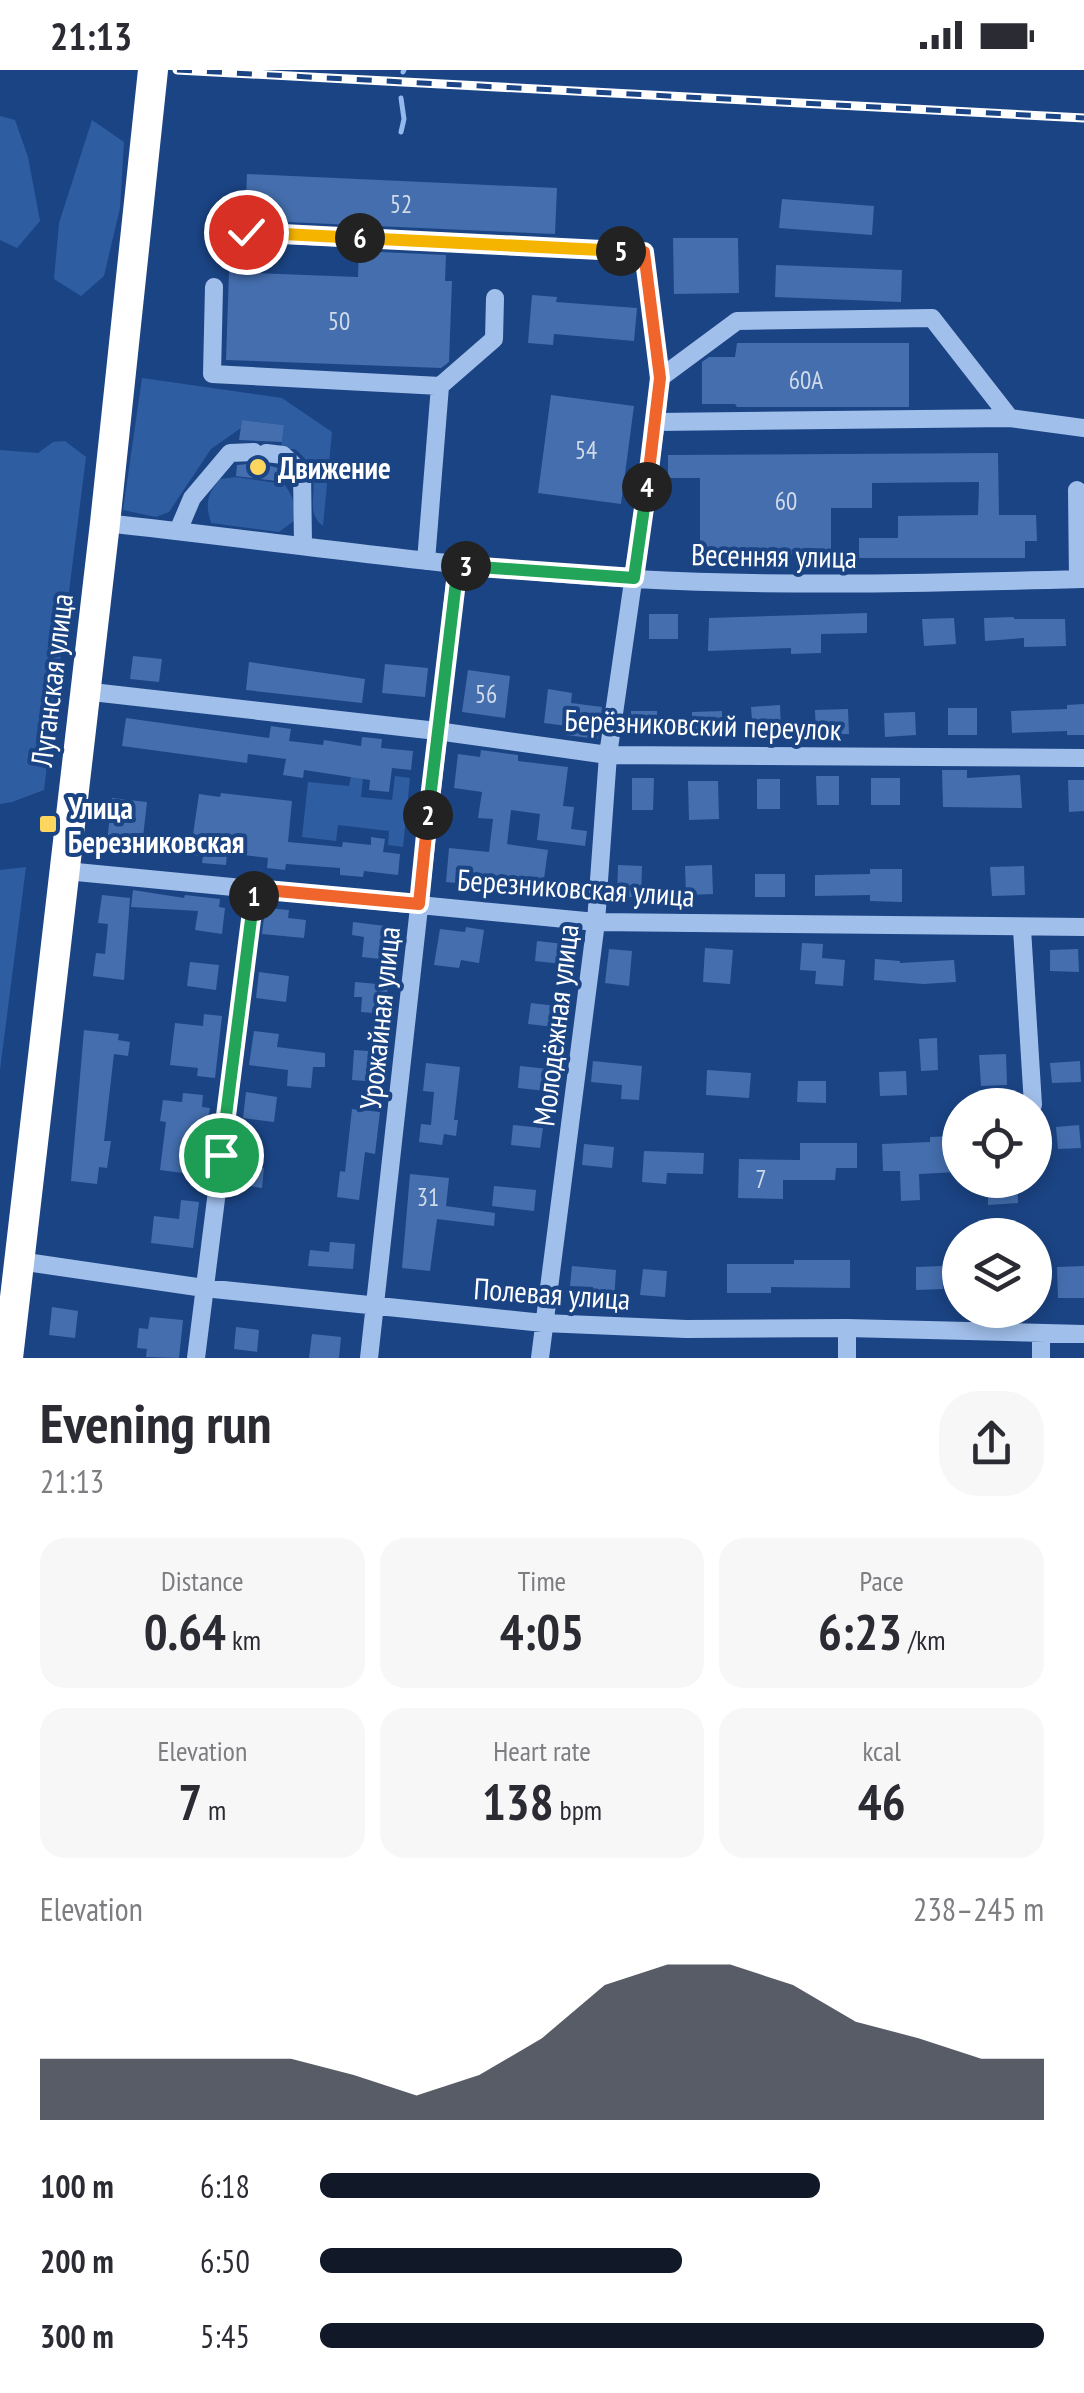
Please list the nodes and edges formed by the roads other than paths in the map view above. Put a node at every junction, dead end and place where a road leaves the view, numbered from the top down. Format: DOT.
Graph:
graph roads {
  1 [pos="153,70"];
  2 [pos="246,232"];
  3 [pos="214,287"];
  4 [pos="495,298"];
  5 [pos="660,378"];
  6 [pos="440,386"];
  7 [pos="1010,418"];
  8 [pos="656,422"];
  9 [pos="1084,428"];
  10 [pos="1077,490"];
  11 [pos="105,522"];
  12 [pos="178,530"];
  13 [pos="303,544"];
  14 [pos="426,561"];
  15 [pos="458,565"];
  16 [pos="634,578"];
  17 [pos="1081,579"];
  18 [pos="83,692"];
  19 [pos="437,731"];
  20 [pos="608,755"];
  21 [pos="1084,758"];
  22 [pos="66,871"];
  23 [pos="255,889"];
  24 [pos="419,904"];
  25 [pos="596,922"];
  26 [pos="1084,927"];
  27 [pos="1022,929"];
  28 [pos="1032,1088"];
  29 [pos="18,1261"];
  30 [pos="204,1288"];
  31 [pos="375,1304"];
  32 [pos="544,1322"];
  33 [pos="847,1328"];
  34 [pos="1041,1334"];
  35 [pos="1084,1334"];
  36 [pos="8,1358"];
  37 [pos="196,1358"];
  38 [pos="369,1358"];
  39 [pos="540,1358"];
  40 [pos="847,1358"];
  41 [pos="1041,1358"];
  1 -- 11 [label="highway, Луганская улица"];
  2 -- 5 [label="street, Молодёжная улица"];
  3 -- 6 [label="street"];
  4 -- 6 [label="street"];
  5 -- 7 [label="street"];
  5 -- 8 [label="street, Молодёжная улица"];
  6 -- 14 [label="street"];
  7 -- 8 [label="street"];
  7 -- 9 [label="street"];
  8 -- 16 [label="street, Молодёжная улица"];
  10 -- 17 [label="street"];
  11 -- 12 [label="street, Весенняя улица"];
  11 -- 18 [label="highway, Луганская улица"];
  12 -- 13 [label="street, Весенняя улица"];
  12 -- 13 [label="street"];
  13 -- 14 [label="street, Весенняя улица"];
  14 -- 15 [label="street, Весенняя улица"];
  15 -- 16 [label="street, Весенняя улица"];
  15 -- 19 [label="street, Урожайная улица"];
  16 -- 17 [label="street, Весенняя улица"];
  16 -- 20 [label="street, Молодёжная улица"];
  18 -- 19 [label="street, Берёзниковский переулок"];
  18 -- 22 [label="highway, Луганская улица"];
  19 -- 20 [label="street, Берёзниковский переулок"];
  19 -- 24 [label="street, Урожайная улица"];
  20 -- 21 [label="street, Берёзниковский переулок"];
  20 -- 25 [label="street, Молодёжная улица"];
  22 -- 23 [label="street, Березниковская улица"];
  22 -- 29 [label="highway, Луганская улица"];
  23 -- 24 [label="street, Березниковская улица"];
  23 -- 30 [label="street"];
  24 -- 25 [label="street, Березниковская улица"];
  24 -- 31 [label="street, Урожайная улица"];
  25 -- 27 [label="street, Березниковская улица"];
  25 -- 32 [label="street, Молодёжная улица"];
  26 -- 27 [label="street, Березниковская улица"];
  27 -- 28 [label="street"];
  29 -- 30 [label="street, Полевая улица"];
  29 -- 36 [label="highway, Луганская улица"];
  30 -- 31 [label="street, Полевая улица"];
  30 -- 37 [label="street"];
  31 -- 32 [label="street, Полевая улица"];
  31 -- 38 [label="street, Урожайная улица"];
  32 -- 33 [label="street, Полевая улица"];
  32 -- 39 [label="street, Молодёжная улица"];
  33 -- 34 [label="street, Полевая улица"];
  33 -- 40 [label="street"];
  34 -- 35 [label="street, Полевая улица"];
  34 -- 41 [label="street"];
}
